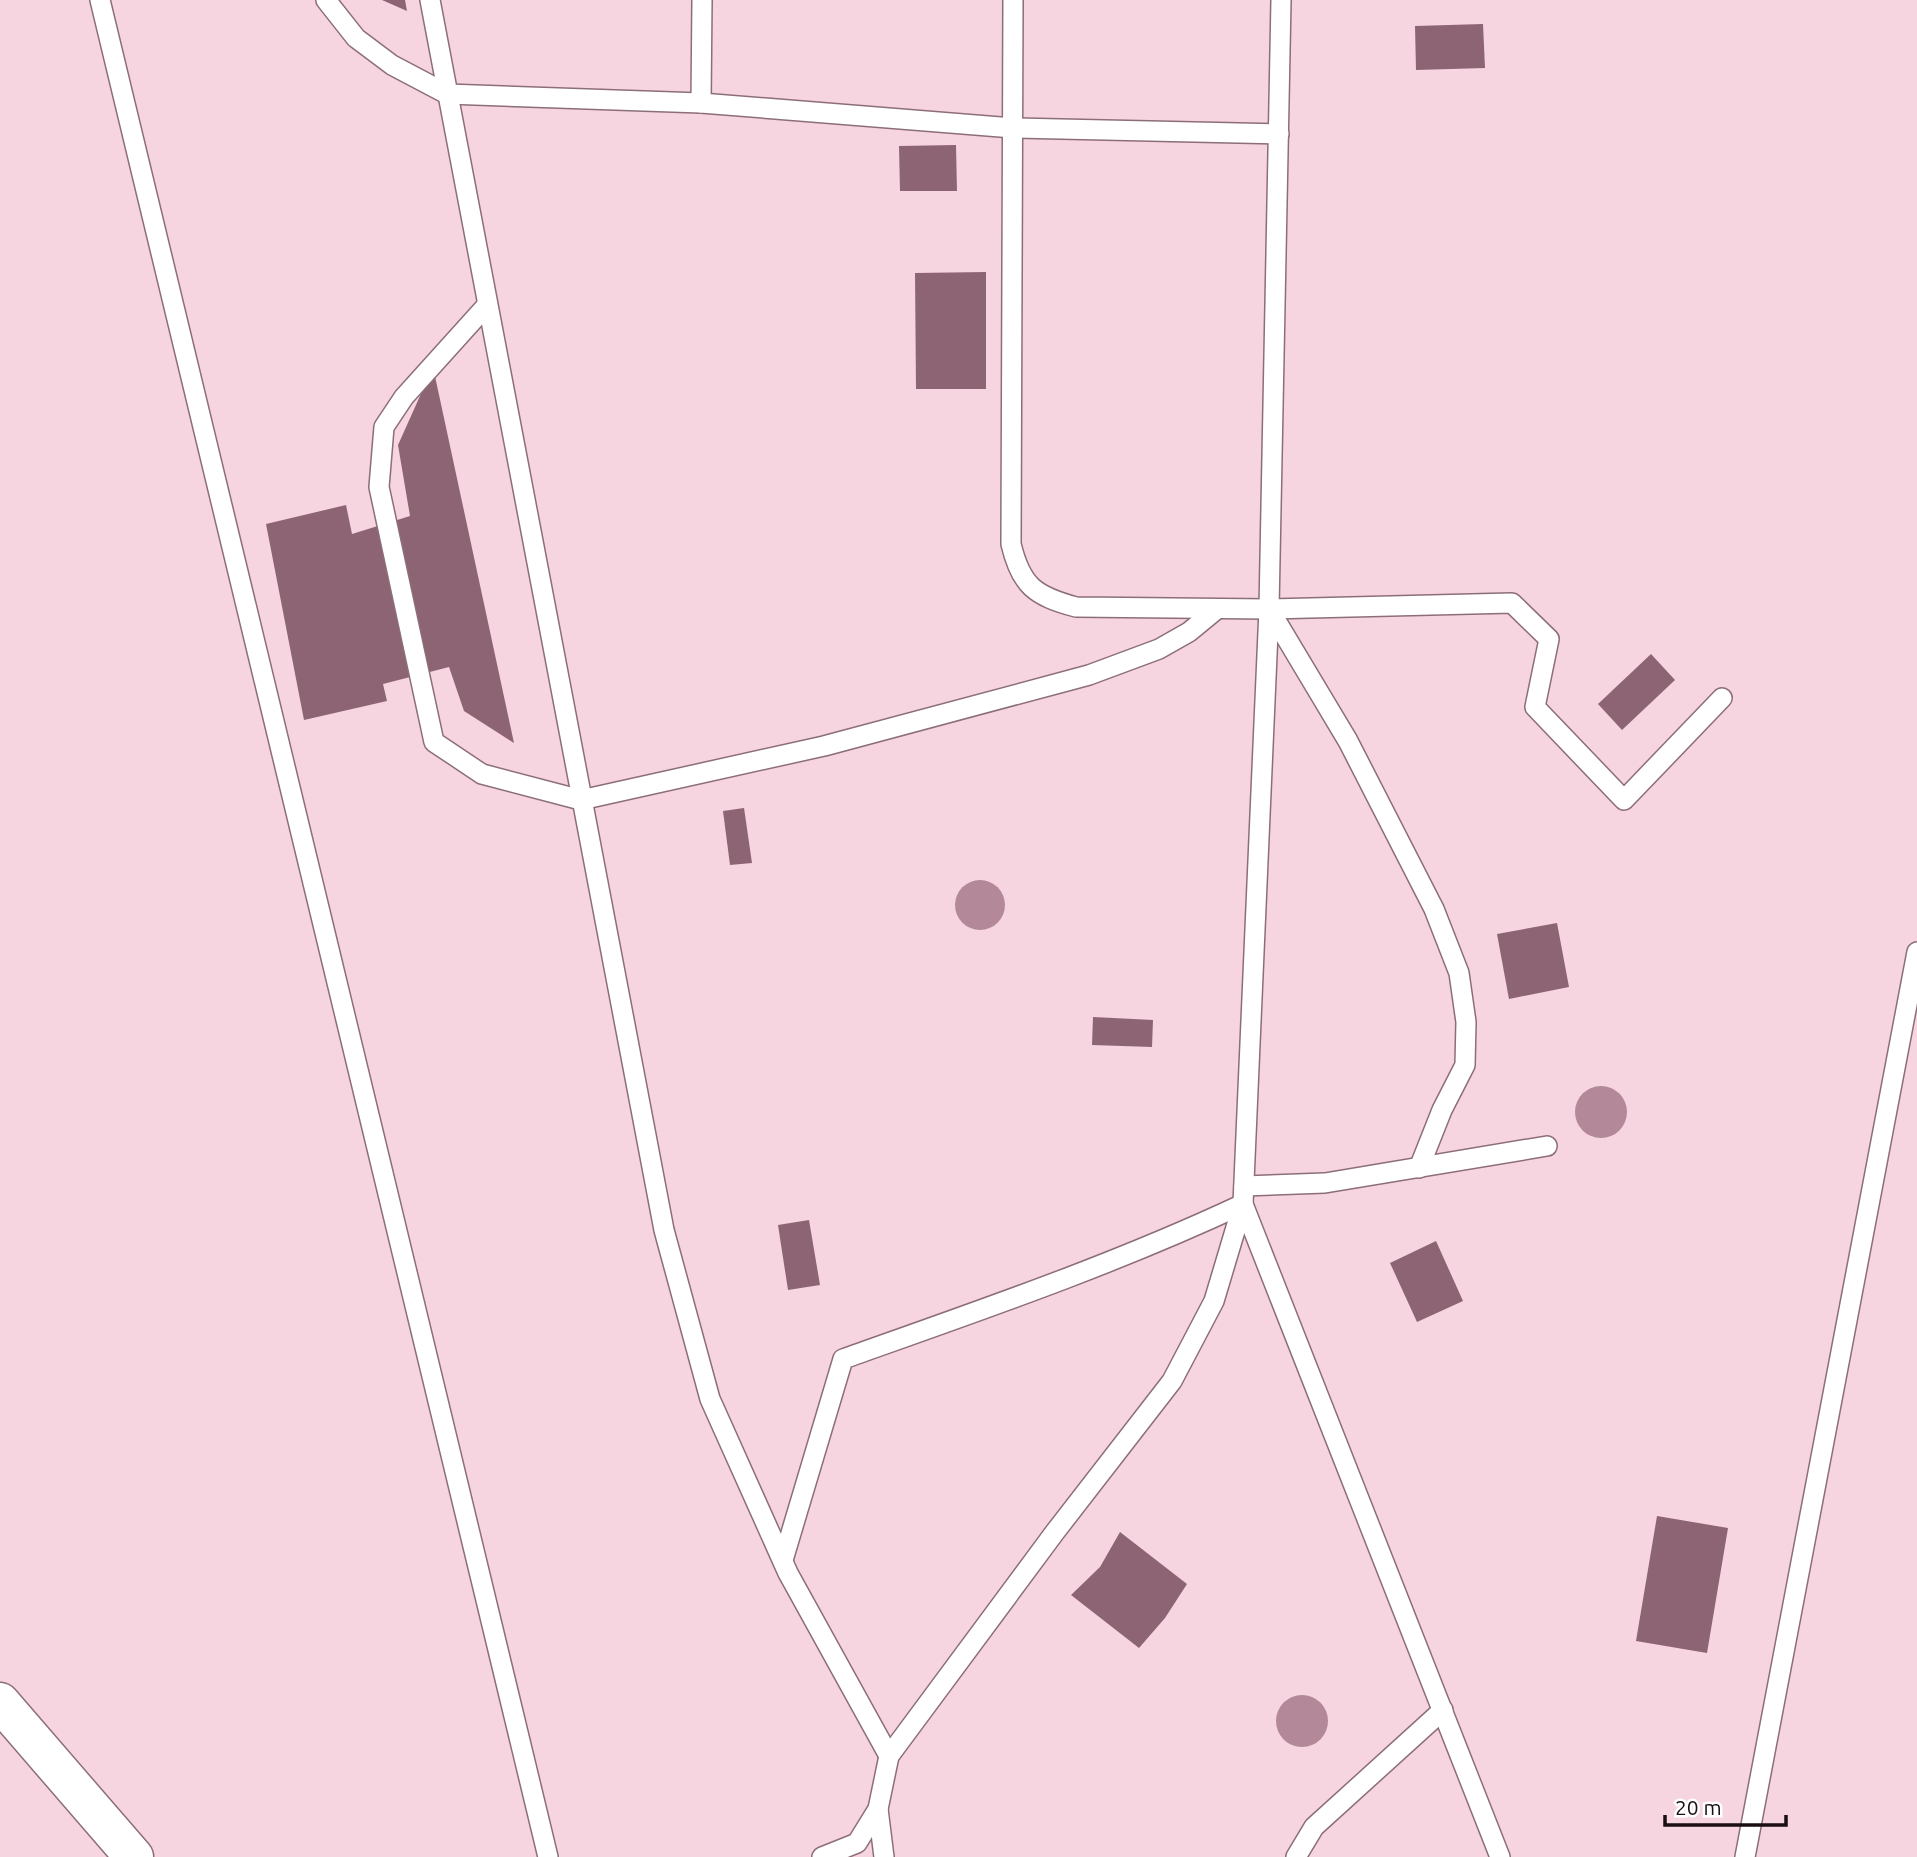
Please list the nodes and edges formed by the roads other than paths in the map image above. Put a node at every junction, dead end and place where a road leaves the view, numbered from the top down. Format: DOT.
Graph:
graph roads {
  1 [pos="100,0"];
  2 [pos="326,0"];
  3 [pos="430,0"];
  4 [pos="702,0"];
  5 [pos="1013,0"];
  6 [pos="1281,0"];
  7 [pos="447,94"];
  8 [pos="701,103"];
  9 [pos="1013,128"];
  10 [pos="1279,134"];
  11 [pos="486,305"];
  12 [pos="1217,609"];
  13 [pos="1269,609"];
  14 [pos="1722,698"];
  15 [pos="581,800"];
  16 [pos="1917,952"];
  17 [pos="1547,1146"];
  18 [pos="1419,1168"];
  19 [pos="1244,1195"];
  20 [pos="783,1560"];
  21 [pos="0,1702"];
  22 [pos="1443,1710"];
  23 [pos="889,1756"];
  24 [pos="878,1808"];
  25 [pos="134,1857"];
  26 [pos="548,1857"];
  27 [pos="822,1857"];
  28 [pos="884,1857"];
  29 [pos="1296,1857"];
  30 [pos="1500,1857"];
  31 [pos="1745,1857"];
  1 -- 26 [label="lane"];
  2 -- 7 [label="lane"];
  3 -- 7 [label="lane"];
  4 -- 8 [label="lane"];
  5 -- 9 [label="lane"];
  6 -- 10 [label="lane"];
  7 -- 8 [label="lane"];
  7 -- 11 [label="lane"];
  8 -- 9 [label="lane"];
  9 -- 10 [label="lane"];
  9 -- 12 [label="lane"];
  10 -- 13 [label="lane"];
  11 -- 15 [label="lane"];
  11 -- 15 [label="lane"];
  12 -- 13 [label="lane"];
  12 -- 15 [label="lane"];
  13 -- 14 [label="lane"];
  13 -- 18 [label="lane"];
  13 -- 19 [label="lane"];
  15 -- 20 [label="lane"];
  16 -- 31 [label="lane"];
  17 -- 18 [label="lane"];
  18 -- 19 [label="lane"];
  19 -- 20 [label="lane"];
  19 -- 22 [label="lane"];
  19 -- 23 [label="lane"];
  20 -- 23 [label="lane"];
  21 -- 25 [label="street"];
  22 -- 29 [label="lane"];
  22 -- 30 [label="lane"];
  23 -- 24 [label="lane"];
  24 -- 27 [label="lane"];
  24 -- 28 [label="lane"];
}
